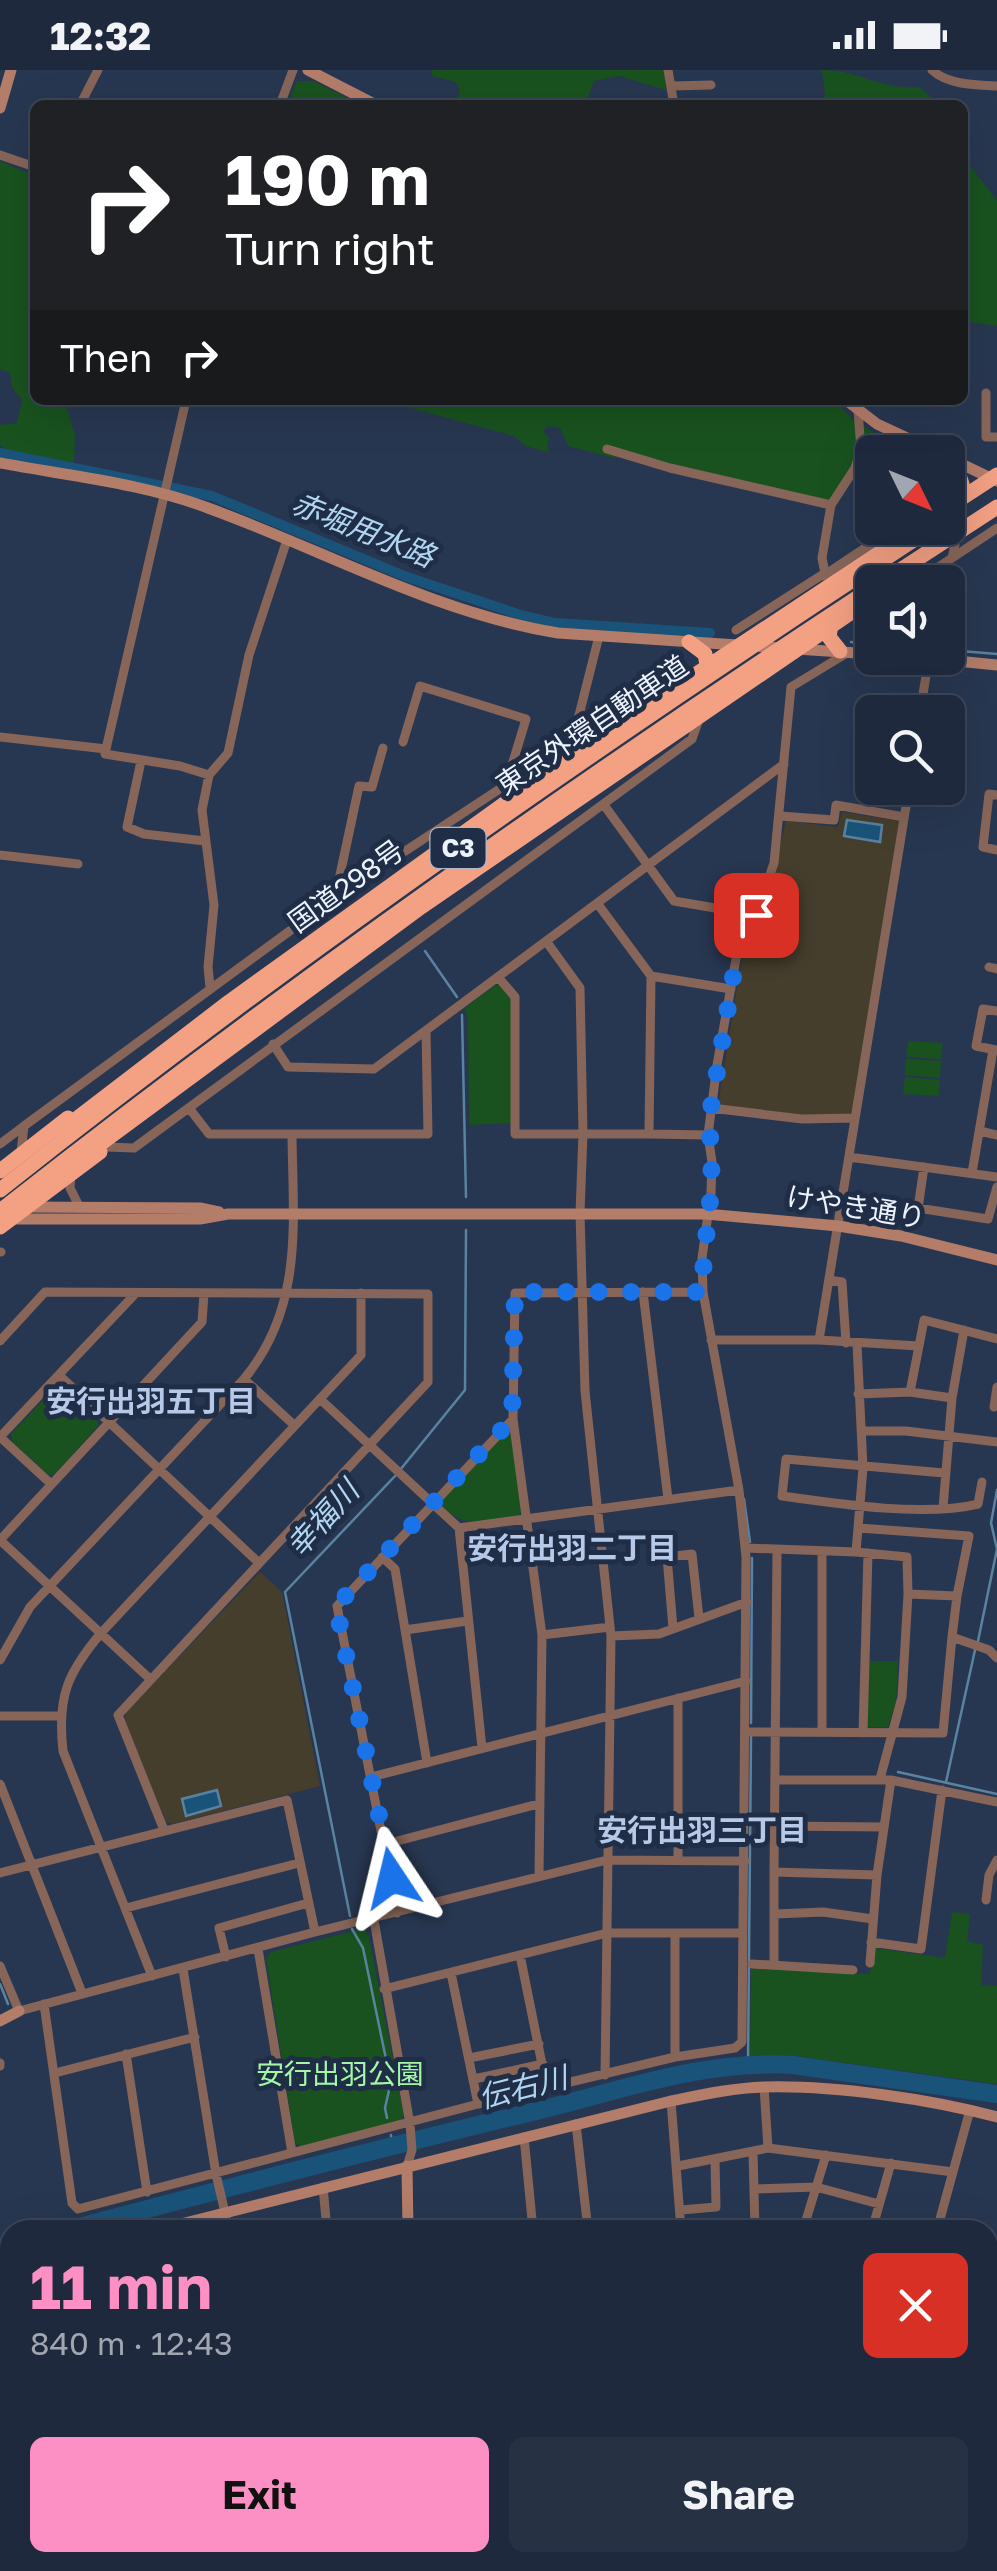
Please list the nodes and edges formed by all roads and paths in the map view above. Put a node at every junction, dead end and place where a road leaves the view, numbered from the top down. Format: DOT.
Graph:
graph roads {
  1 [pos="12,70"];
  2 [pos="98,70"];
  3 [pos="293,70"];
  4 [pos="308,70"];
  5 [pos="668,70"];
  6 [pos="932,70"];
  7 [pos="711,85"];
  8 [pos="672,86"];
  9 [pos="997,86"];
  10 [pos="83,100"];
  11 [pos="282,100"];
  12 [pos="366,100"];
  13 [pos="673,100"];
  14 [pos="0,108"];
  15 [pos="0,155"];
  16 [pos="30,166"];
  17 [pos="986,394"];
  18 [pos="185,405"];
  19 [pos="852,405"];
  20 [pos="858,410"];
  21 [pos="900,435"];
  22 [pos="997,437"];
  23 [pos="607,449"];
  24 [pos="0,463"];
  25 [pos="965,465"];
  26 [pos="996,480"];
  27 [pos="163,494"];
  28 [pos="965,497"];
  29 [pos="831,504"];
  30 [pos="965,504"];
  31 [pos="997,507"];
  32 [pos="997,517"];
  33 [pos="997,528"];
  34 [pos="287,540"];
  35 [pos="869,545"];
  36 [pos="891,545"];
  37 [pos="906,545"];
  38 [pos="954,551"];
  39 [pos="908,565"];
  40 [pos="928,565"];
  41 [pos="937,565"];
  42 [pos="825,573"];
  43 [pos="812,596"];
  44 [pos="855,599"];
  45 [pos="855,611"];
  46 [pos="831,625"];
  47 [pos="598,636"];
  48 [pos="737,638"];
  49 [pos="689,642"];
  50 [pos="794,648"];
  51 [pos="844,652"];
  52 [pos="855,653"];
  53 [pos="965,662"];
  54 [pos="707,665"];
  55 [pos="997,665"];
  56 [pos="672,688"];
  57 [pos="702,712"];
  58 [pos="0,737"];
  59 [pos="577,738"];
  60 [pos="403,742"];
  61 [pos="383,748"];
  62 [pos="106,749"];
  63 [pos="141,761"];
  64 [pos="784,764"];
  65 [pos="209,775"];
  66 [pos="516,777"];
  67 [pos="997,795"];
  68 [pos="604,805"];
  69 [pos="906,805"];
  70 [pos="780,816"];
  71 [pos="904,817"];
  72 [pos="205,841"];
  73 [pos="997,850"];
  74 [pos="0,855"];
  75 [pos="78,864"];
  76 [pos="647,865"];
  77 [pos="404,874"];
  78 [pos="340,894"];
  79 [pos="597,903"];
  80 [pos="421,907"];
  81 [pos="756,915"];
  82 [pos="546,941"];
  83 [pos="651,976"];
  84 [pos="498,977"];
  85 [pos="210,987"];
  86 [pos="731,988"];
  87 [pos="997,1012"];
  88 [pos="426,1031"];
  89 [pos="273,1044"];
  90 [pos="995,1050"];
  91 [pos="188,1108"];
  92 [pos="711,1108"];
  93 [pos="854,1118"];
  94 [pos="24,1126"];
  95 [pos="62,1130"];
  96 [pos="980,1132"];
  97 [pos="582,1134"];
  98 [pos="648,1134"];
  99 [pos="708,1134"];
  100 [pos="997,1135"];
  101 [pos="292,1136"];
  102 [pos="0,1144"];
  103 [pos="107,1147"];
  104 [pos="88,1153"];
  105 [pos="21,1155"];
  106 [pos="849,1157"];
  107 [pos="924,1167"];
  108 [pos="0,1171"];
  109 [pos="972,1173"];
  110 [pos="71,1174"];
  111 [pos="997,1177"];
  112 [pos="997,1188"];
  113 [pos="0,1190"];
  114 [pos="26,1208"];
  115 [pos="80,1208"];
  116 [pos="228,1214"];
  117 [pos="293,1214"];
  118 [pos="580,1214"];
  119 [pos="706,1214"];
  120 [pos="2,1217"];
  121 [pos="838,1226"];
  122 [pos="997,1260"];
  123 [pos="829,1280"];
  124 [pos="582,1292"];
  125 [pos="643,1292"];
  126 [pos="703,1292"];
  127 [pos="136,1293"];
  128 [pos="361,1293"];
  129 [pos="204,1294"];
  130 [pos="288,1294"];
  131 [pos="964,1330"];
  132 [pos="997,1339"];
  133 [pos="0,1340"];
  134 [pos="711,1340"];
  135 [pos="819,1340"];
  136 [pos="846,1343"];
  137 [pos="857,1344"];
  138 [pos="919,1346"];
  139 [pos="59,1375"];
  140 [pos="244,1379"];
  141 [pos="997,1387"];
  142 [pos="910,1392"];
  143 [pos="858,1394"];
  144 [pos="952,1398"];
  145 [pos="320,1399"];
  146 [pos="994,1407"];
  147 [pos="512,1419"];
  148 [pos="107,1423"];
  149 [pos="294,1425"];
  150 [pos="862,1431"];
  151 [pos="948,1434"];
  152 [pos="997,1442"];
  153 [pos="369,1444"];
  154 [pos="862,1468"];
  155 [pos="159,1470"];
  156 [pos="944,1472"];
  157 [pos="982,1482"];
  158 [pos="50,1483"];
  159 [pos="739,1490"];
  160 [pos="668,1500"];
  161 [pos="432,1504"];
  162 [pos="862,1507"];
  163 [pos="943,1508"];
  164 [pos="600,1510"];
  165 [pos="209,1517"];
  166 [pos="527,1518"];
  167 [pos="458,1528"];
  168 [pos="859,1528"];
  169 [pos="0,1540"];
  170 [pos="746,1548"];
  171 [pos="777,1550"];
  172 [pos="856,1552"];
  173 [pos="822,1553"];
  174 [pos="868,1553"];
  175 [pos="382,1557"];
  176 [pos="259,1563"];
  177 [pos="51,1584"];
  178 [pos="908,1594"];
  179 [pos="957,1596"];
  180 [pos="747,1602"];
  181 [pos="699,1618"];
  182 [pos="467,1622"];
  183 [pos="672,1628"];
  184 [pos="405,1630"];
  185 [pos="611,1631"];
  186 [pos="102,1632"];
  187 [pos="542,1635"];
  188 [pos="952,1637"];
  189 [pos="997,1658"];
  190 [pos="0,1660"];
  191 [pos="150,1679"];
  192 [pos="746,1682"];
  193 [pos="678,1698"];
  194 [pos="0,1716"];
  195 [pos="59,1716"];
  196 [pos="609,1718"];
  197 [pos="746,1732"];
  198 [pos="778,1732"];
  199 [pos="822,1732"];
  200 [pos="863,1733"];
  201 [pos="539,1734"];
  202 [pos="890,1734"];
  203 [pos="482,1748"];
  204 [pos="427,1763"];
  205 [pos="372,1777"];
  206 [pos="776,1780"];
  207 [pos="885,1780"];
  208 [pos="0,1784"];
  209 [pos="942,1790"];
  210 [pos="997,1802"];
  211 [pos="538,1804"];
  212 [pos="775,1826"];
  213 [pos="884,1827"];
  214 [pos="164,1830"];
  215 [pos="386,1844"];
  216 [pos="101,1848"];
  217 [pos="607,1860"];
  218 [pos="678,1860"];
  219 [pos="997,1860"];
  220 [pos="745,1861"];
  221 [pos="299,1862"];
  222 [pos="32,1865"];
  223 [pos="774,1872"];
  224 [pos="0,1873"];
  225 [pos="877,1875"];
  226 [pos="539,1876"];
  227 [pos="993,1876"];
  228 [pos="986,1900"];
  229 [pos="308,1903"];
  230 [pos="126,1908"];
  231 [pos="397,1913"];
  232 [pos="775,1914"];
  233 [pos="374,1920"];
  234 [pos="872,1920"];
  235 [pos="314,1932"];
  236 [pos="607,1933"];
  237 [pos="675,1933"];
  238 [pos="743,1933"];
  239 [pos="871,1942"];
  240 [pos="258,1949"];
  241 [pos="520,1954"];
  242 [pos="226,1958"];
  243 [pos="870,1963"];
  244 [pos="752,1964"];
  245 [pos="774,1965"];
  246 [pos="0,1966"];
  247 [pos="183,1969"];
  248 [pos="854,1970"];
  249 [pos="451,1973"];
  250 [pos="152,1976"];
  251 [pos="384,1989"];
  252 [pos="82,1993"];
  253 [pos="44,2004"];
  254 [pos="18,2010"];
  255 [pos="0,2021"];
  256 [pos="195,2037"];
  257 [pos="539,2044"];
  258 [pos="126,2054"];
  259 [pos="675,2057"];
  260 [pos="469,2058"];
  261 [pos="543,2064"];
  262 [pos="55,2073"];
  263 [pos="606,2074"];
  264 [pos="474,2079"];
  265 [pos="764,2087"];
  266 [pos="547,2089"];
  267 [pos="670,2101"];
  268 [pos="478,2104"];
  269 [pos="970,2110"];
  270 [pos="997,2117"];
  271 [pos="410,2124"];
  272 [pos="576,2124"];
  273 [pos="524,2138"];
  274 [pos="768,2148"];
  275 [pos="753,2151"];
  276 [pos="292,2153"];
  277 [pos="826,2155"];
  278 [pos="715,2160"];
  279 [pos="890,2163"];
  280 [pos="407,2166"];
  281 [pos="678,2166"];
  282 [pos="953,2172"];
  283 [pos="216,2175"];
  284 [pos="816,2186"];
  285 [pos="324,2187"];
  286 [pos="754,2189"];
  287 [pos="147,2192"];
  288 [pos="879,2204"];
  289 [pos="226,2210"];
  290 [pos="681,2210"];
  291 [pos="194,2220"];
  292 [pos="228,2220"];
  293 [pos="327,2220"];
  294 [pos="408,2220"];
  295 [pos="533,2220"];
  296 [pos="587,2220"];
  297 [pos="681,2220"];
  298 [pos="755,2220"];
  299 [pos="806,2220"];
  300 [pos="875,2220"];
  301 [pos="941,2220"];
  1 -- 14 [label="street"];
  2 -- 10 [label="street"];
  3 -- 11 [label="street"];
  4 -- 12 [label="street"];
  5 -- 8 [label="street"];
  6 -- 9 [label="street"];
  7 -- 8 [label="street"];
  8 -- 13 [label="street"];
  15 -- 16 [label="street"];
  17 -- 22 [label="street"];
  18 -- 27 [label="street"];
  19 -- 20 [label="street"];
  20 -- 21 [label="street"];
  20 -- 29 [label="street"];
  23 -- 29 [label="street"];
  24 -- 27 [label="street"];
  25 -- 26 [label="street"];
  26 -- 28 [label="highway"];
  26 -- 30 [label="highway"];
  27 -- 34 [label="street"];
  27 -- 62 [label="street"];
  29 -- 42 [label="street"];
  31 -- 39 [label="highway"];
  32 -- 38 [label="highway"];
  33 -- 38 [label="street"];
  34 -- 47 [label="street"];
  34 -- 65 [label="street"];
  35 -- 42 [label="street"];
  36 -- 43 [label="highway, 国道298号"];
  37 -- 113 [label="highway, 東京外環自動車道 / C3, bridge"];
  38 -- 40 [label="highway"];
  38 -- 41 [label="street"];
  42 -- 43 [label="street"];
  42 -- 48 [label="street"];
  43 -- 48 [label="highway, 国道298号"];
  44 -- 120 [label="highway, 東京外環自動車道 / C3, bridge"];
  45 -- 46 [label="highway"];
  46 -- 50 [label="highway"];
  46 -- 51 [label="highway"];
  47 -- 49 [label="street"];
  47 -- 59 [label="street"];
  48 -- 49 [label="street"];
  48 -- 50 [label="street"];
  48 -- 54 [label="highway, 国道298号"];
  49 -- 54 [label="highway"];
  50 -- 51 [label="street"];
  50 -- 57 [label="highway"];
  51 -- 52 [label="street"];
  51 -- 64 [label="street"];
  53 -- 55 [label="street"];
  54 -- 56 [label="highway, 国道298号"];
  56 -- 59 [label="street"];
  56 -- 77 [label="highway, 国道298号"];
  57 -- 68 [label="street"];
  57 -- 80 [label="highway"];
  58 -- 62 [label="street"];
  59 -- 66 [label="street"];
  60 -- 66 [label="street"];
  61 -- 78 [label="street"];
  62 -- 63 [label="street"];
  63 -- 65 [label="street"];
  63 -- 72 [label="street"];
  64 -- 70 [label="street"];
  64 -- 76 [label="street"];
  65 -- 72 [label="street"];
  66 -- 78 [label="street"];
  67 -- 73 [label="street"];
  68 -- 76 [label="street"];
  68 -- 89 [label="street"];
  69 -- 71 [label="street"];
  70 -- 71 [label="street"];
  70 -- 81 [label="street"];
  71 -- 93 [label="street"];
  72 -- 85 [label="street"];
  74 -- 75 [label="street"];
  76 -- 79 [label="street"];
  76 -- 81 [label="street"];
  77 -- 95 [label="highway, 国道298号"];
  77 -- 105 [label="highway"];
  78 -- 85 [label="street"];
  79 -- 82 [label="street"];
  79 -- 83 [label="street"];
  80 -- 103 [label="highway"];
  80 -- 104 [label="highway"];
  81 -- 86 [label="street"];
  82 -- 84 [label="street"];
  82 -- 97 [label="street"];
  83 -- 86 [label="street"];
  83 -- 98 [label="street"];
  84 -- 88 [label="street"];
  84 -- 97 [label="street"];
  85 -- 94 [label="street"];
  86 -- 92 [label="street"];
  87 -- 90 [label="street"];
  88 -- 89 [label="street"];
  88 -- 101 [label="street"];
  89 -- 91 [label="street"];
  90 -- 96 [label="street"];
  91 -- 101 [label="street"];
  91 -- 103 [label="street"];
  92 -- 93 [label="street"];
  92 -- 99 [label="street"];
  93 -- 106 [label="street"];
  94 -- 102 [label="street"];
  94 -- 105 [label="street"];
  96 -- 100 [label="street"];
  96 -- 109 [label="street"];
  97 -- 98 [label="street"];
  97 -- 118 [label="street"];
  98 -- 99 [label="street"];
  99 -- 119 [label="street"];
  101 -- 117 [label="street"];
  103 -- 110 [label="highway"];
  105 -- 108 [label="highway"];
  106 -- 107 [label="street"];
  106 -- 121 [label="street"];
  107 -- 109 [label="street"];
  107 -- 112 [label="street"];
  109 -- 111 [label="street"];
  110 -- 114 [label="highway"];
  110 -- 115 [label="street"];
  114 -- 115 [label="street"];
  114 -- 120 [label="highway"];
  115 -- 116 [label="street"];
  116 -- 117 [label="street, けやき通り"];
  116 -- 120 [label="street"];
  117 -- 118 [label="street, けやき通り"];
  117 -- 130 [label="street"];
  118 -- 119 [label="street, けやき通り"];
  118 -- 124 [label="street"];
  119 -- 121 [label="street, けやき通り"];
  119 -- 126 [label="street"];
  121 -- 122 [label="street, けやき通り"];
  121 -- 123 [label="street"];
  123 -- 135 [label="street"];
  123 -- 136 [label="street"];
  124 -- 125 [label="street"];
  124 -- 147 [label="street"];
  124 -- 164 [label="street"];
  125 -- 126 [label="street"];
  125 -- 160 [label="street"];
  126 -- 134 [label="street"];
  127 -- 129 [label="street"];
  127 -- 133 [label="street"];
  127 -- 139 [label="street"];
  128 -- 130 [label="street"];
  128 -- 145 [label="street"];
  128 -- 153 [label="street"];
  129 -- 130 [label="street"];
  129 -- 148 [label="street"];
  130 -- 140 [label="street"];
  131 -- 132 [label="street"];
  131 -- 138 [label="street"];
  131 -- 144 [label="street"];
  134 -- 135 [label="street"];
  134 -- 159 [label="street"];
  135 -- 136 [label="street"];
  136 -- 137 [label="street"];
  137 -- 138 [label="street"];
  137 -- 143 [label="street"];
  138 -- 142 [label="street"];
  139 -- 148 [label="street"];
  139 -- 158 [label="street"];
  140 -- 149 [label="street"];
  140 -- 155 [label="street"];
  141 -- 146 [label="street"];
  142 -- 143 [label="street"];
  142 -- 144 [label="street"];
  143 -- 150 [label="street"];
  144 -- 151 [label="street"];
  145 -- 149 [label="street"];
  145 -- 153 [label="street"];
  147 -- 161 [label="street"];
  147 -- 166 [label="street"];
  148 -- 155 [label="street"];
  148 -- 158 [label="street"];
  149 -- 165 [label="street"];
  150 -- 151 [label="street"];
  150 -- 154 [label="street"];
  151 -- 152 [label="street"];
  151 -- 156 [label="street"];
  153 -- 161 [label="street"];
  153 -- 176 [label="street"];
  154 -- 156 [label="street"];
  154 -- 162 [label="street"];
  154 -- 162 [label="street"];
  155 -- 165 [label="street"];
  155 -- 177 [label="street"];
  156 -- 163 [label="street"];
  157 -- 163 [label="street"];
  158 -- 169 [label="street"];
  159 -- 160 [label="street"];
  159 -- 170 [label="street"];
  160 -- 164 [label="street"];
  161 -- 167 [label="street"];
  161 -- 175 [label="street"];
  162 -- 163 [label="street"];
  162 -- 168 [label="street"];
  164 -- 166 [label="street"];
  164 -- 185 [label="street"];
  165 -- 176 [label="street"];
  165 -- 186 [label="street"];
  166 -- 167 [label="street"];
  166 -- 187 [label="street"];
  167 -- 182 [label="street"];
  168 -- 172 [label="street"];
  168 -- 179 [label="street"];
  169 -- 177 [label="street"];
  170 -- 171 [label="street"];
  170 -- 180 [label="street"];
  171 -- 173 [label="street"];
  171 -- 198 [label="street"];
  172 -- 173 [label="street"];
  172 -- 174 [label="street"];
  173 -- 199 [label="street"];
  174 -- 178 [label="street"];
  174 -- 200 [label="street"];
  175 -- 184 [label="street"];
  175 -- 205 [label="street"];
  176 -- 191 [label="street"];
  177 -- 186 [label="street"];
  177 -- 190 [label="street"];
  178 -- 179 [label="street"];
  178 -- 202 [label="street"];
  179 -- 188 [label="street"];
  180 -- 181 [label="street"];
  180 -- 192 [label="street"];
  181 -- 183 [label="street"];
  181 -- 183 [label="street"];
  182 -- 184 [label="street"];
  182 -- 203 [label="street"];
  183 -- 185 [label="street"];
  184 -- 204 [label="street"];
  185 -- 187 [label="street"];
  185 -- 196 [label="street"];
  186 -- 191 [label="street"];
  186 -- 195 [label="street"];
  187 -- 201 [label="street"];
  188 -- 189 [label="street"];
  188 -- 202 [label="street"];
  191 -- 214 [label="street"];
  192 -- 193 [label="street"];
  192 -- 197 [label="street"];
  193 -- 196 [label="street"];
  193 -- 218 [label="street"];
  194 -- 195 [label="street"];
  195 -- 216 [label="street"];
  196 -- 201 [label="street"];
  196 -- 217 [label="street"];
  197 -- 198 [label="street"];
  197 -- 220 [label="street"];
  198 -- 199 [label="street"];
  198 -- 206 [label="street"];
  199 -- 200 [label="street"];
  200 -- 202 [label="street"];
  201 -- 203 [label="street"];
  201 -- 211 [label="street"];
  202 -- 207 [label="street"];
  203 -- 204 [label="street"];
  204 -- 205 [label="street"];
  205 -- 215 [label="street"];
  206 -- 207 [label="street"];
  206 -- 212 [label="street"];
  207 -- 209 [label="street"];
  207 -- 213 [label="street"];
  208 -- 222 [label="street"];
  209 -- 210 [label="street"];
  209 -- 239 [label="street"];
  211 -- 215 [label="street"];
  211 -- 226 [label="street"];
  212 -- 213 [label="street"];
  212 -- 223 [label="street"];
  213 -- 225 [label="street"];
  214 -- 216 [label="street"];
  214 -- 221 [label="street"];
  215 -- 231 [label="street"];
  216 -- 222 [label="street"];
  216 -- 230 [label="street"];
  217 -- 218 [label="street"];
  217 -- 226 [label="street"];
  217 -- 236 [label="street"];
  218 -- 220 [label="street"];
  219 -- 227 [label="street"];
  220 -- 238 [label="street"];
  221 -- 229 [label="street"];
  221 -- 230 [label="street"];
  222 -- 224 [label="street"];
  222 -- 252 [label="street"];
  223 -- 225 [label="street"];
  223 -- 232 [label="street"];
  225 -- 234 [label="street"];
  226 -- 231 [label="street"];
  227 -- 228 [label="street"];
  229 -- 235 [label="street"];
  229 -- 242 [label="street"];
  230 -- 250 [label="street"];
  231 -- 233 [label="street"];
  232 -- 234 [label="street"];
  232 -- 245 [label="street"];
  233 -- 235 [label="street"];
  233 -- 251 [label="street"];
  234 -- 239 [label="street"];
  235 -- 240 [label="street"];
  236 -- 237 [label="street"];
  236 -- 241 [label="street"];
  236 -- 263 [label="street"];
  237 -- 238 [label="street"];
  237 -- 259 [label="street"];
  238 -- 259 [label="street"];
  239 -- 243 [label="street"];
  240 -- 242 [label="street"];
  240 -- 276 [label="street"];
  241 -- 249 [label="street"];
  241 -- 257 [label="street"];
  242 -- 247 [label="street"];
  244 -- 245 [label="street"];
  245 -- 248 [label="street"];
  246 -- 254 [label="street"];
  247 -- 250 [label="street"];
  247 -- 256 [label="street"];
  249 -- 251 [label="street"];
  249 -- 260 [label="street"];
  250 -- 252 [label="street"];
  251 -- 271 [label="street"];
  252 -- 253 [label="street"];
  253 -- 254 [label="street"];
  253 -- 262 [label="street"];
  254 -- 255 [label="street"];
  256 -- 258 [label="street"];
  256 -- 283 [label="street"];
  257 -- 260 [label="street"];
  257 -- 261 [label="street"];
  258 -- 262 [label="street"];
  258 -- 287 [label="street"];
  259 -- 263 [label="street"];
  260 -- 264 [label="street"];
  261 -- 264 [label="street"];
  261 -- 266 [label="street"];
  262 -- 287 [label="street"];
  263 -- 266 [label="street"];
  264 -- 268 [label="street"];
  265 -- 267 [label="street"];
  265 -- 269 [label="street"];
  265 -- 274 [label="street"];
  266 -- 268 [label="street"];
  267 -- 272 [label="street"];
  267 -- 281 [label="street"];
  268 -- 271 [label="street"];
  269 -- 270 [label="street"];
  269 -- 282 [label="street"];
  271 -- 276 [label="street"];
  271 -- 280 [label="street"];
  272 -- 273 [label="street"];
  272 -- 296 [label="street"];
  273 -- 280 [label="street"];
  273 -- 295 [label="street"];
  274 -- 275 [label="street"];
  274 -- 277 [label="street"];
  275 -- 278 [label="street"];
  275 -- 286 [label="street"];
  276 -- 283 [label="street"];
  277 -- 279 [label="street"];
  277 -- 284 [label="street"];
  278 -- 281 [label="street"];
  278 -- 290 [label="street"];
  279 -- 282 [label="street"];
  279 -- 288 [label="street"];
  280 -- 285 [label="street"];
  280 -- 294 [label="street"];
  281 -- 290 [label="street"];
  282 -- 301 [label="street"];
  283 -- 287 [label="street"];
  283 -- 289 [label="street"];
  284 -- 286 [label="street"];
  284 -- 288 [label="street"];
  284 -- 299 [label="street"];
  285 -- 289 [label="street"];
  285 -- 293 [label="street"];
  286 -- 298 [label="street"];
  288 -- 300 [label="street"];
  289 -- 291 [label="street"];
  289 -- 292 [label="street"];
  290 -- 297 [label="street"];
}
